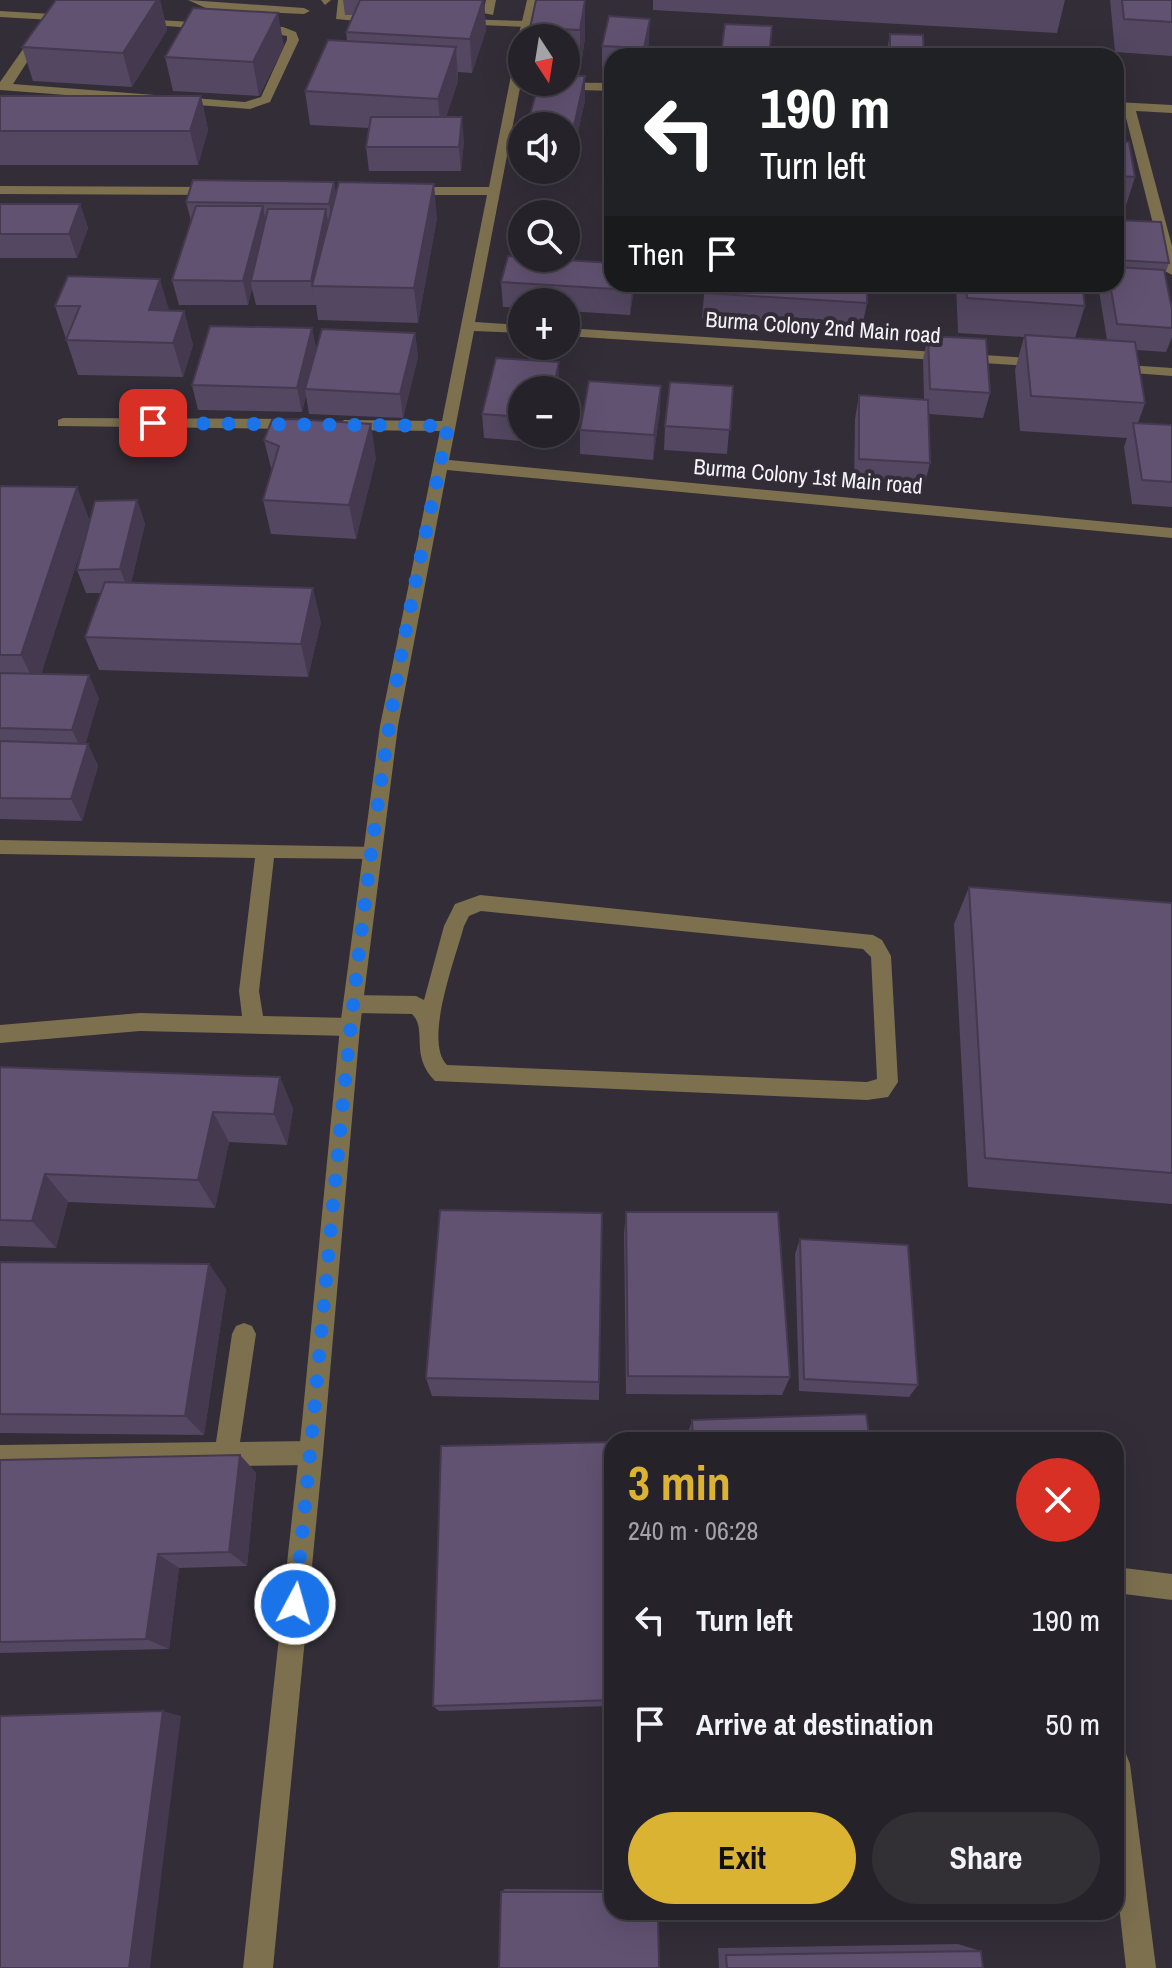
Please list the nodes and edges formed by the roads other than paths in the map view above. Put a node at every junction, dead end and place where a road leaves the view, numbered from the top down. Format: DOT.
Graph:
graph roads {
  1 [pos="193,0"];
  2 [pos="343,0"];
  3 [pos="532,0"];
  4 [pos="304,11"];
  5 [pos="0,14"];
  6 [pos="50,17"];
  7 [pos="81,19"];
  8 [pos="128,21"];
  9 [pos="393,21"];
  10 [pos="440,22"];
  11 [pos="527,24"];
  12 [pos="221,27"];
  13 [pos="236,27"];
  14 [pos="580,86"];
  15 [pos="2,87"];
  16 [pos="604,87"];
  17 [pos="513,96"];
  18 [pos="1124,106"];
  19 [pos="1172,109"];
  20 [pos="1124,112"];
  21 [pos="0,190"];
  22 [pos="233,191"];
  23 [pos="402,191"];
  24 [pos="494,191"];
  25 [pos="1164,240"];
  26 [pos="1172,271"];
  27 [pos="467,326"];
  28 [pos="508,328"];
  29 [pos="580,333"];
  30 [pos="1063,364"];
  31 [pos="1094,367"];
  32 [pos="1172,372"];
  33 [pos="63,423"];
  34 [pos="448,426"];
  35 [pos="440,464"];
  36 [pos="1172,533"];
  37 [pos="0,847"];
  38 [pos="265,851"];
  39 [pos="372,852"];
  40 [pos="351,1015"];
  41 [pos="429,1019"];
  42 [pos="254,1026"];
  43 [pos="0,1034"];
  44 [pos="244,1334"];
  45 [pos="311,1453"];
  46 [pos="226,1455"];
  47 [pos="0,1457"];
  48 [pos="1124,1581"];
  49 [pos="1172,1587"];
  50 [pos="1124,1829"];
  51 [pos="258,1968"];
  52 [pos="1141,1968"];
  1 -- 4 [label="street"];
  2 -- 9 [label="street"];
  3 -- 11 [label="street"];
  5 -- 6 [label="street"];
  6 -- 7 [label="street"];
  6 -- 15 [label="street"];
  8 -- 12 [label="street"];
  10 -- 11 [label="street"];
  13 -- 15 [label="street"];
  14 -- 16 [label="street"];
  17 -- 24 [label="street"];
  18 -- 19 [label="street"];
  20 -- 25 [label="street"];
  21 -- 22 [label="street"];
  23 -- 24 [label="street"];
  24 -- 27 [label="street"];
  25 -- 26 [label="street"];
  27 -- 28 [label="street"];
  27 -- 34 [label="street"];
  29 -- 30 [label="street, Burma Colony 2nd Main road"];
  31 -- 32 [label="street"];
  33 -- 34 [label="street"];
  34 -- 35 [label="street"];
  35 -- 36 [label="street, Burma Colony 1st Main road"];
  35 -- 39 [label="street"];
  37 -- 38 [label="street"];
  38 -- 39 [label="street"];
  38 -- 42 [label="street"];
  39 -- 40 [label="street"];
  40 -- 41 [label="street"];
  40 -- 42 [label="street"];
  40 -- 45 [label="street"];
  41 -- 41 [label="street"];
  42 -- 43 [label="street"];
  44 -- 46 [label="street"];
  45 -- 46 [label="street"];
  45 -- 51 [label="street"];
  46 -- 47 [label="street"];
  48 -- 49 [label="street"];
  50 -- 52 [label="street"];
}
